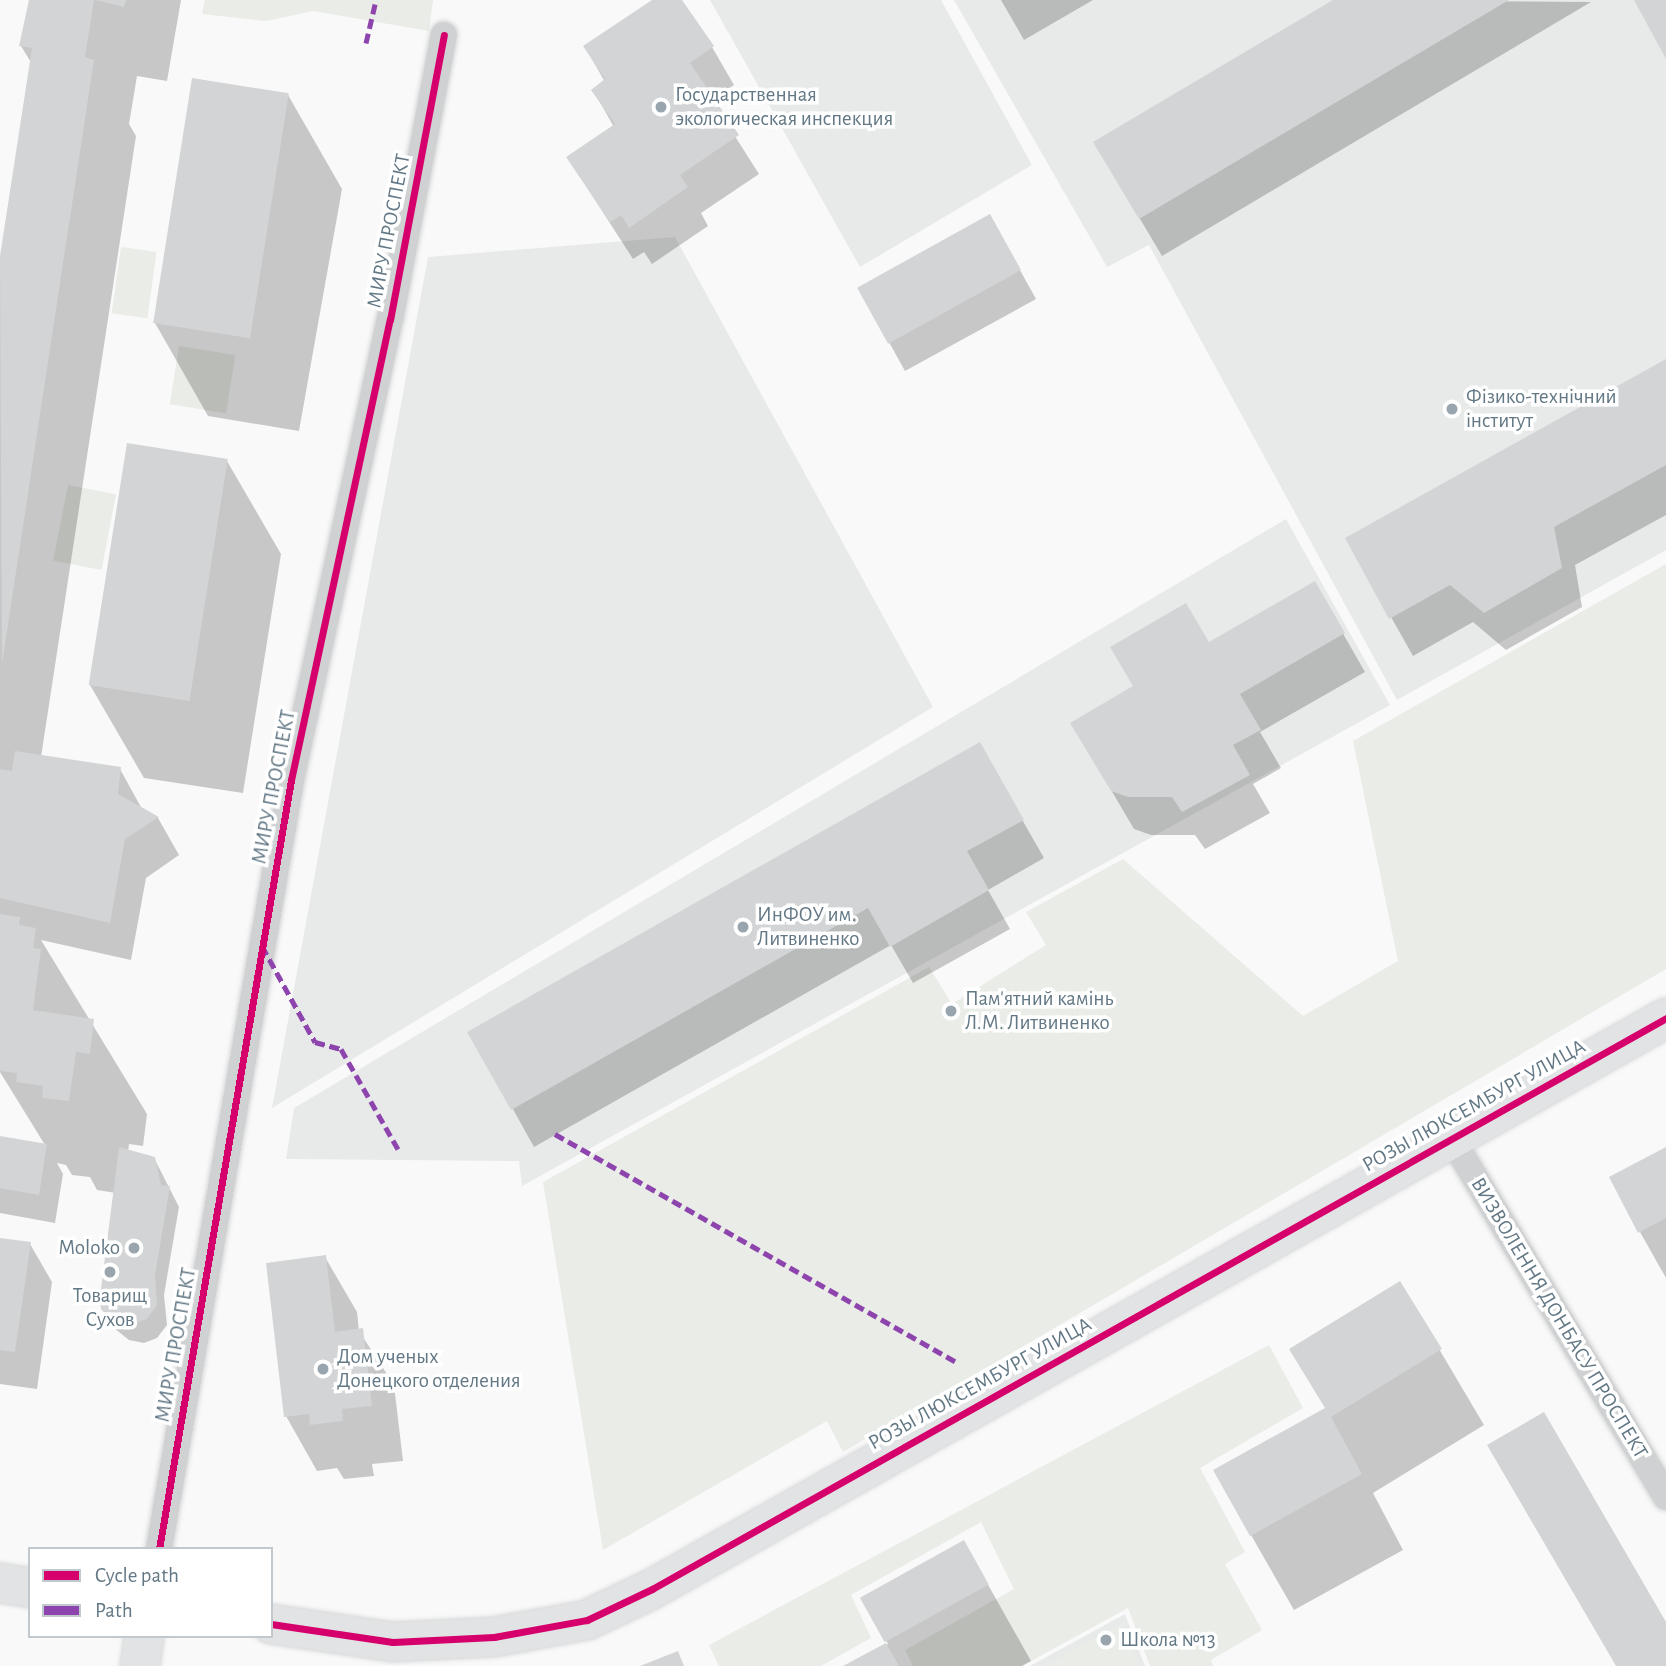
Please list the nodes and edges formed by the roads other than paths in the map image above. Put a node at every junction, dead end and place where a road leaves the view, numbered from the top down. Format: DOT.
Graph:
graph roads {
  1 [pos="444,35"];
  2 [pos="1666,1018"];
  3 [pos="1452,1139"];
  4 [pos="1666,1497"];
  5 [pos="159,1547"];
  6 [pos="0,1583"];
  7 [pos="28,1588"];
  8 [pos="273,1624"];
  9 [pos="144,1638"];
  10 [pos="140,1666"];
  1 -- 5 [label="street, МИРУ ПРОСПЕКТ"];
  2 -- 3 [label="street, РОЗЫ ЛЮКСЕМБУРГ УЛИЦА"];
  3 -- 4 [label="street, ВИЗВОЛЕННЯ ДОНБАСУ ПРОСПЕКТ"];
  3 -- 8 [label="street, РОЗЫ ЛЮКСЕМБУРГ УЛИЦА"];
  6 -- 7 [label="street"];
  9 -- 10 [label="street"];
}
